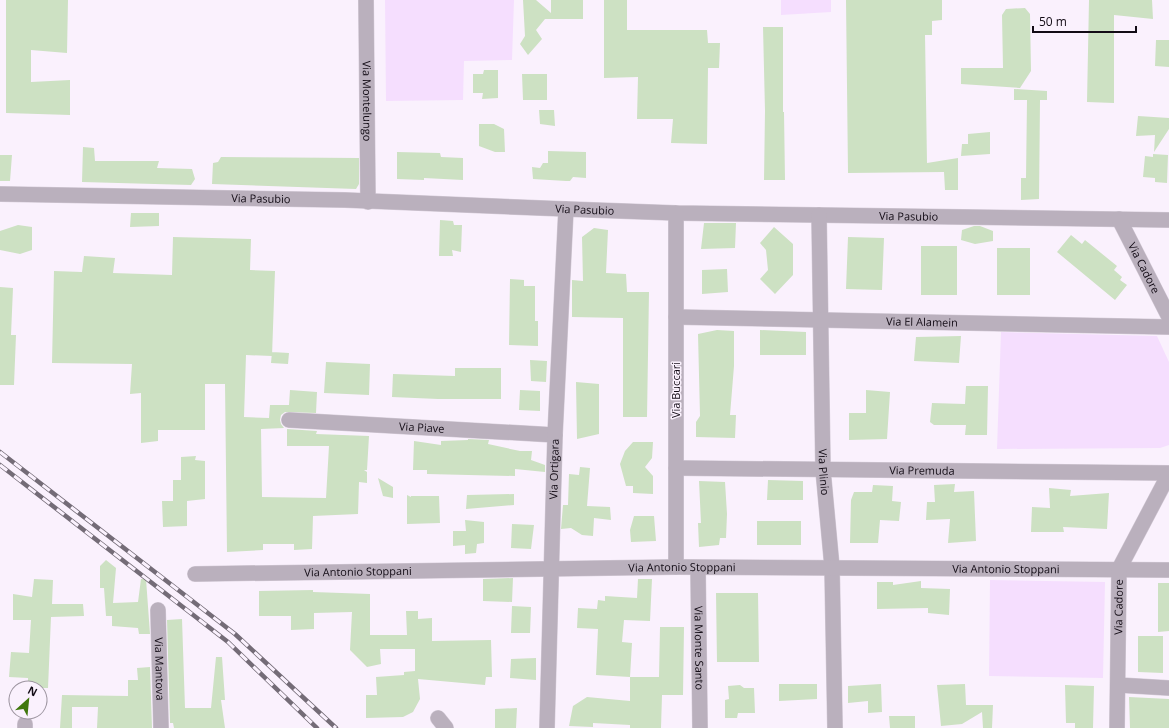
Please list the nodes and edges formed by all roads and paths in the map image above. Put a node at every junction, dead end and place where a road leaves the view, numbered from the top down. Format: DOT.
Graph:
graph roads {
  1 [pos="366,0"];
  2 [pos="0,194"];
  3 [pos="368,202"];
  4 [pos="566,210"];
  5 [pos="676,212"];
  6 [pos="819,215"];
  7 [pos="1119,219"];
  8 [pos="1169,220"];
  9 [pos="676,317"];
  10 [pos="1169,317"];
  11 [pos="821,320"];
  12 [pos="1169,327"];
  13 [pos="289,420"];
  14 [pos="555,435"];
  15 [pos="676,468"];
  16 [pos="824,470"];
  17 [pos="1169,474"];
  18 [pos="676,567"];
  19 [pos="832,567"];
  20 [pos="551,568"];
  21 [pos="698,568"];
  22 [pos="1119,569"];
  23 [pos="1169,570"];
  24 [pos="195,574"];
  25 [pos="158,610"];
  26 [pos="1118,685"];
  27 [pos="1169,688"];
  28 [pos="161,728"];
  29 [pos="547,728"];
  30 [pos="700,728"];
  31 [pos="835,728"];
  32 [pos="1117,728"];
  1 -- 3 [label="street, Via Montelungo"];
  2 -- 3 [label="street, Via Pasubio"];
  3 -- 4 [label="street, Via Pasubio"];
  4 -- 5 [label="street, Via Pasubio"];
  4 -- 14 [label="street, Via Ortigara"];
  5 -- 6 [label="street, Via Pasubio"];
  5 -- 9 [label="street, Via Buccari"];
  6 -- 7 [label="street, Via Pasubio"];
  6 -- 11 [label="street, Via Plinio"];
  7 -- 8 [label="street, Via Pasubio"];
  7 -- 10 [label="street, Via Cadore"];
  9 -- 11 [label="street, Via El Alamein"];
  9 -- 15 [label="street, Via Buccari"];
  11 -- 12 [label="street, Via El Alamein"];
  11 -- 16 [label="street, Via Plinio"];
  13 -- 14 [label="street, Via Piave"];
  14 -- 20 [label="street, Via Ortigara"];
  15 -- 16 [label="street, Via Premuda"];
  15 -- 18 [label="street, Via Buccari"];
  16 -- 17 [label="street, Via Premuda"];
  16 -- 19 [label="street, Via Plinio"];
  17 -- 22 [label="street, Via Cadore"];
  18 -- 20 [label="street, Via Antonio Stoppani"];
  18 -- 21 [label="street, Via Antonio Stoppani"];
  19 -- 21 [label="street, Via Antonio Stoppani"];
  19 -- 22 [label="street, Via Antonio Stoppani"];
  19 -- 31 [label="street, Via Plinio"];
  20 -- 24 [label="street, Via Antonio Stoppani"];
  20 -- 29 [label="street, Via Ortigara"];
  21 -- 30 [label="street, Via Monte Santo"];
  22 -- 23 [label="street, Via Antonio Stoppani"];
  22 -- 26 [label="street, Via Cadore"];
  25 -- 28 [label="street, Via Mantova"];
  26 -- 27 [label="street"];
  26 -- 32 [label="street, Via Cadore"];
}
